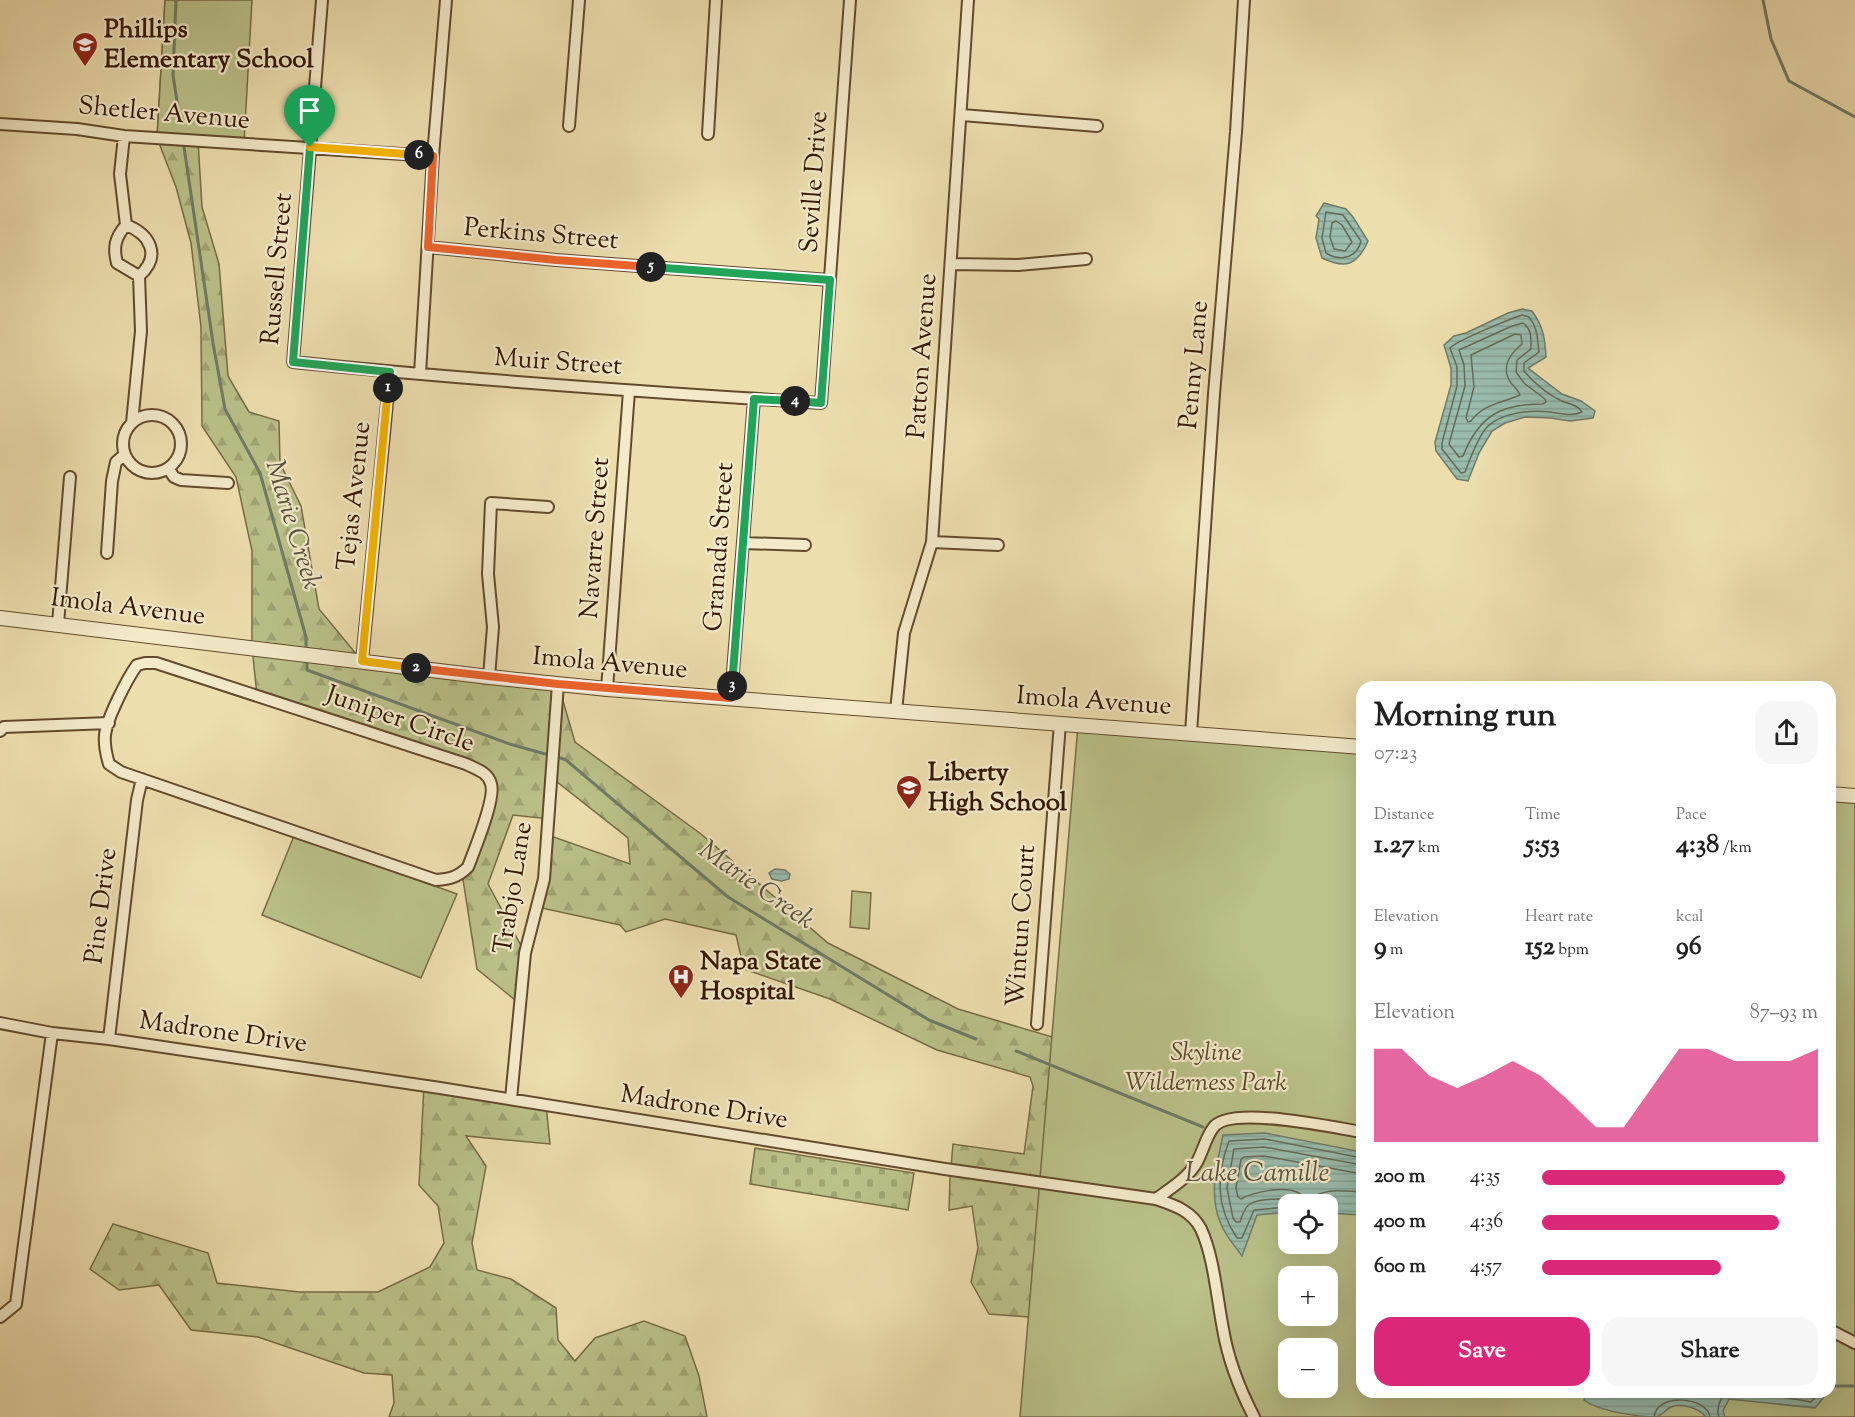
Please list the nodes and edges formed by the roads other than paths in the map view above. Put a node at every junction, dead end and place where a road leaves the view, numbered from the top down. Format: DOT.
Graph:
graph roads {
  1 [pos="322,0"];
  2 [pos="446,0"];
  3 [pos="579,0"];
  4 [pos="716,0"];
  5 [pos="850,0"];
  6 [pos="968,0"];
  7 [pos="1244,0"];
  8 [pos="962,115"];
  9 [pos="0,124"];
  10 [pos="569,126"];
  11 [pos="1097,126"];
  12 [pos="708,134"];
  13 [pos="124,135"];
  14 [pos="310,147"];
  15 [pos="433,156"];
  16 [pos="126,225"];
  17 [pos="428,247"];
  18 [pos="1086,259"];
  19 [pos="951,264"];
  20 [pos="139,276"];
  21 [pos="830,280"];
  22 [pos="293,362"];
  23 [pos="390,372"];
  24 [pos="420,374"];
  25 [pos="629,391"];
  26 [pos="754,399"];
  27 [pos="821,403"];
  28 [pos="132,423"];
  29 [pos="124,455"];
  30 [pos="168,468"];
  31 [pos="70,477"];
  32 [pos="228,483"];
  33 [pos="548,507"];
  34 [pos="932,542"];
  35 [pos="743,543"];
  36 [pos="805,545"];
  37 [pos="998,545"];
  38 [pos="107,554"];
  39 [pos="0,618"];
  40 [pos="58,624"];
  41 [pos="362,661"];
  42 [pos="489,677"];
  43 [pos="558,684"];
  44 [pos="607,689"];
  45 [pos="731,698"];
  46 [pos="896,711"];
  47 [pos="109,723"];
  48 [pos="1060,723"];
  49 [pos="0,731"];
  50 [pos="1191,733"];
  51 [pos="1356,747"];
  52 [pos="142,779"];
  53 [pos="1836,794"];
  54 [pos="1855,796"];
  55 [pos="0,1023"];
  56 [pos="1037,1024"];
  57 [pos="52,1033"];
  58 [pos="109,1039"];
  59 [pos="511,1099"];
  60 [pos="1356,1131"];
  61 [pos="1156,1199"];
  62 [pos="0,1317"];
  63 [pos="1836,1333"];
  64 [pos="1855,1343"];
  65 [pos="1254,1417"];
  1 -- 14 [label="street, Russell Street"];
  2 -- 15 [label="street"];
  3 -- 10 [label="street"];
  4 -- 12 [label="street"];
  5 -- 21 [label="street, Seville Drive"];
  6 -- 8 [label="street, Patton Avenue"];
  7 -- 50 [label="street, Penny Lane"];
  8 -- 11 [label="street"];
  8 -- 19 [label="street, Patton Avenue"];
  9 -- 13 [label="street, Shetler Avenue"];
  13 -- 14 [label="street, Shetler Avenue"];
  13 -- 16 [label="street"];
  14 -- 15 [label="street, Shetler Avenue"];
  14 -- 22 [label="street, Russell Street"];
  15 -- 17 [label="street"];
  16 -- 20 [label="street"];
  16 -- 20 [label="street"];
  17 -- 21 [label="street, Perkins Street"];
  17 -- 24 [label="street"];
  18 -- 19 [label="street"];
  19 -- 34 [label="street, Patton Avenue"];
  20 -- 28 [label="street"];
  21 -- 27 [label="street, Seville Drive"];
  22 -- 23 [label="street, Muir Street"];
  23 -- 24 [label="street, Muir Street"];
  23 -- 41 [label="street, Tejas Avenue"];
  24 -- 25 [label="street, Muir Street"];
  25 -- 26 [label="street, Muir Street"];
  25 -- 44 [label="street, Navarre Street"];
  26 -- 27 [label="street, Muir Street"];
  26 -- 35 [label="street, Granada Street"];
  28 -- 29 [label="street"];
  28 -- 30 [label="street"];
  29 -- 30 [label="street"];
  29 -- 38 [label="street"];
  30 -- 32 [label="street"];
  31 -- 40 [label="street"];
  33 -- 42 [label="street"];
  34 -- 37 [label="street"];
  34 -- 46 [label="street, Patton Avenue"];
  35 -- 36 [label="street"];
  35 -- 45 [label="street, Granada Street"];
  39 -- 40 [label="street, Imola Avenue"];
  40 -- 41 [label="street, Imola Avenue"];
  41 -- 42 [label="street, Imola Avenue"];
  42 -- 43 [label="street, Imola Avenue"];
  43 -- 44 [label="street, Imola Avenue"];
  43 -- 59 [label="street, Trabjo Lane"];
  44 -- 45 [label="street, Imola Avenue"];
  45 -- 46 [label="street, Imola Avenue"];
  46 -- 48 [label="street, Imola Avenue"];
  47 -- 49 [label="street"];
  47 -- 52 [label="street, Juniper Circle"];
  47 -- 52 [label="street, Juniper Circle"];
  48 -- 50 [label="street, Imola Avenue"];
  48 -- 56 [label="street, Wintun Court"];
  50 -- 51 [label="street, Imola Avenue"];
  52 -- 58 [label="street, Pine Drive"];
  53 -- 54 [label="street"];
  55 -- 57 [label="street, Madrone Drive"];
  57 -- 58 [label="street, Madrone Drive"];
  57 -- 62 [label="street"];
  58 -- 59 [label="street, Madrone Drive"];
  59 -- 61 [label="street, Madrone Drive"];
  60 -- 61 [label="street"];
  61 -- 65 [label="street, Madrone Drive"];
  63 -- 64 [label="street"];
}
